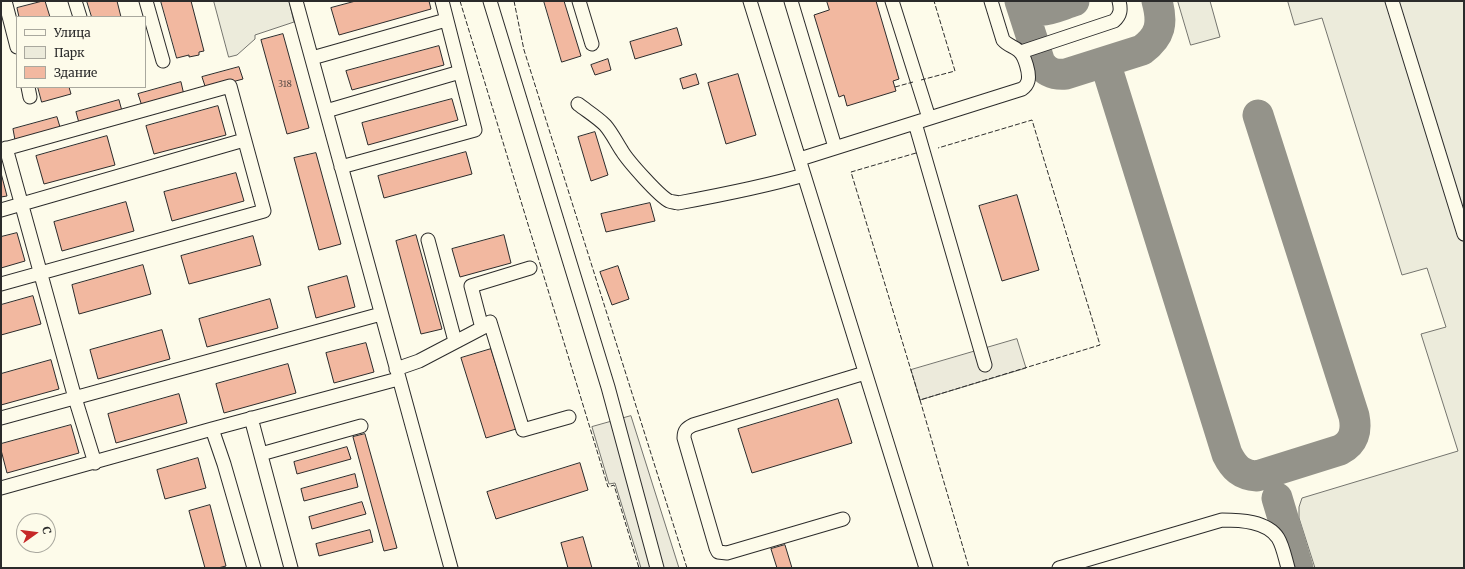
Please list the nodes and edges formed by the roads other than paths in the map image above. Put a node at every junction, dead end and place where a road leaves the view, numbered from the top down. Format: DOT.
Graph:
graph roads {
  1 [pos="5,1"];
  2 [pos="75,1"];
  3 [pos="146,1"];
  4 [pos="296,1"];
  5 [pos="442,1"];
  6 [pos="490,1"];
  7 [pos="579,1"];
  8 [pos="750,1"];
  9 [pos="791,1"];
  10 [pos="892,1"];
  11 [pos="991,1"];
  12 [pos="1119,1"];
  13 [pos="1392,1"];
  14 [pos="80,16"];
  15 [pos="446,20"];
  16 [pos="16,43"];
  17 [pos="592,44"];
  18 [pos="1021,52"];
  19 [pos="312,58"];
  20 [pos="163,61"];
  21 [pos="460,72"];
  22 [pos="578,104"];
  23 [pos="326,110"];
  24 [pos="929,118"];
  25 [pos="915,123"];
  26 [pos="244,140"];
  27 [pos="835,147"];
  28 [pos="4,149"];
  29 [pos="800,159"];
  30 [pos="341,167"];
  31 [pos="804,175"];
  32 [pos="21,204"];
  33 [pos="1,210"];
  34 [pos="1464,234"];
  35 [pos="428,240"];
  36 [pos="530,268"];
  37 [pos="42,273"];
  38 [pos="1,284"];
  39 [pos="381,314"];
  40 [pos="482,328"];
  41 [pos="455,341"];
  42 [pos="985,365"];
  43 [pos="865,373"];
  44 [pos="397,374"];
  45 [pos="75,398"];
  46 [pos="569,417"];
  47 [pos="1,418"];
  48 [pos="251,418"];
  49 [pos="361,426"];
  50 [pos="212,429"];
  51 [pos="261,454"];
  52 [pos="95,462"];
  53 [pos="1,488"];
  54 [pos="843,519"];
  55 [pos="254,568"];
  56 [pos="291,568"];
  57 [pos="451,568"];
  58 [pos="657,568"];
  59 [pos="926,568"];
  60 [pos="1059,568"];
  61 [pos="1288,568"];
  1 -- 16 [label="lane"];
  2 -- 14 [label="lane"];
  3 -- 20 [label="lane"];
  4 -- 19 [label="lane"];
  5 -- 15 [label="lane"];
  6 -- 58 [label="lane"];
  7 -- 17 [label="lane"];
  8 -- 29 [label="lane"];
  9 -- 27 [label="lane"];
  10 -- 24 [label="lane"];
  11 -- 18 [label="lane"];
  12 -- 18 [label="lane"];
  13 -- 34 [label="lane"];
  15 -- 19 [label="lane"];
  15 -- 21 [label="lane"];
  18 -- 24 [label="lane"];
  19 -- 23 [label="lane"];
  21 -- 23 [label="lane"];
  21 -- 30 [label="lane"];
  22 -- 31 [label="lane"];
  23 -- 30 [label="lane"];
  24 -- 25 [label="lane"];
  25 -- 27 [label="lane"];
  25 -- 42 [label="lane"];
  26 -- 28 [label="lane"];
  26 -- 32 [label="lane"];
  26 -- 37 [label="lane"];
  27 -- 29 [label="lane"];
  28 -- 32 [label="lane"];
  29 -- 31 [label="lane"];
  30 -- 39 [label="lane"];
  31 -- 43 [label="lane"];
  32 -- 33 [label="lane"];
  32 -- 37 [label="lane"];
  35 -- 41 [label="lane"];
  36 -- 40 [label="lane"];
  37 -- 38 [label="lane"];
  37 -- 45 [label="lane"];
  39 -- 44 [label="lane"];
  39 -- 45 [label="lane"];
  40 -- 41 [label="lane"];
  40 -- 46 [label="lane"];
  41 -- 44 [label="lane"];
  43 -- 54 [label="lane"];
  43 -- 59 [label="lane"];
  44 -- 48 [label="lane"];
  44 -- 57 [label="lane"];
  45 -- 47 [label="lane"];
  45 -- 52 [label="lane"];
  48 -- 50 [label="lane"];
  48 -- 51 [label="lane"];
  49 -- 51 [label="lane"];
  50 -- 52 [label="lane"];
  50 -- 55 [label="lane"];
  51 -- 56 [label="lane"];
  52 -- 53 [label="lane"];
  60 -- 61 [label="lane"];
}
